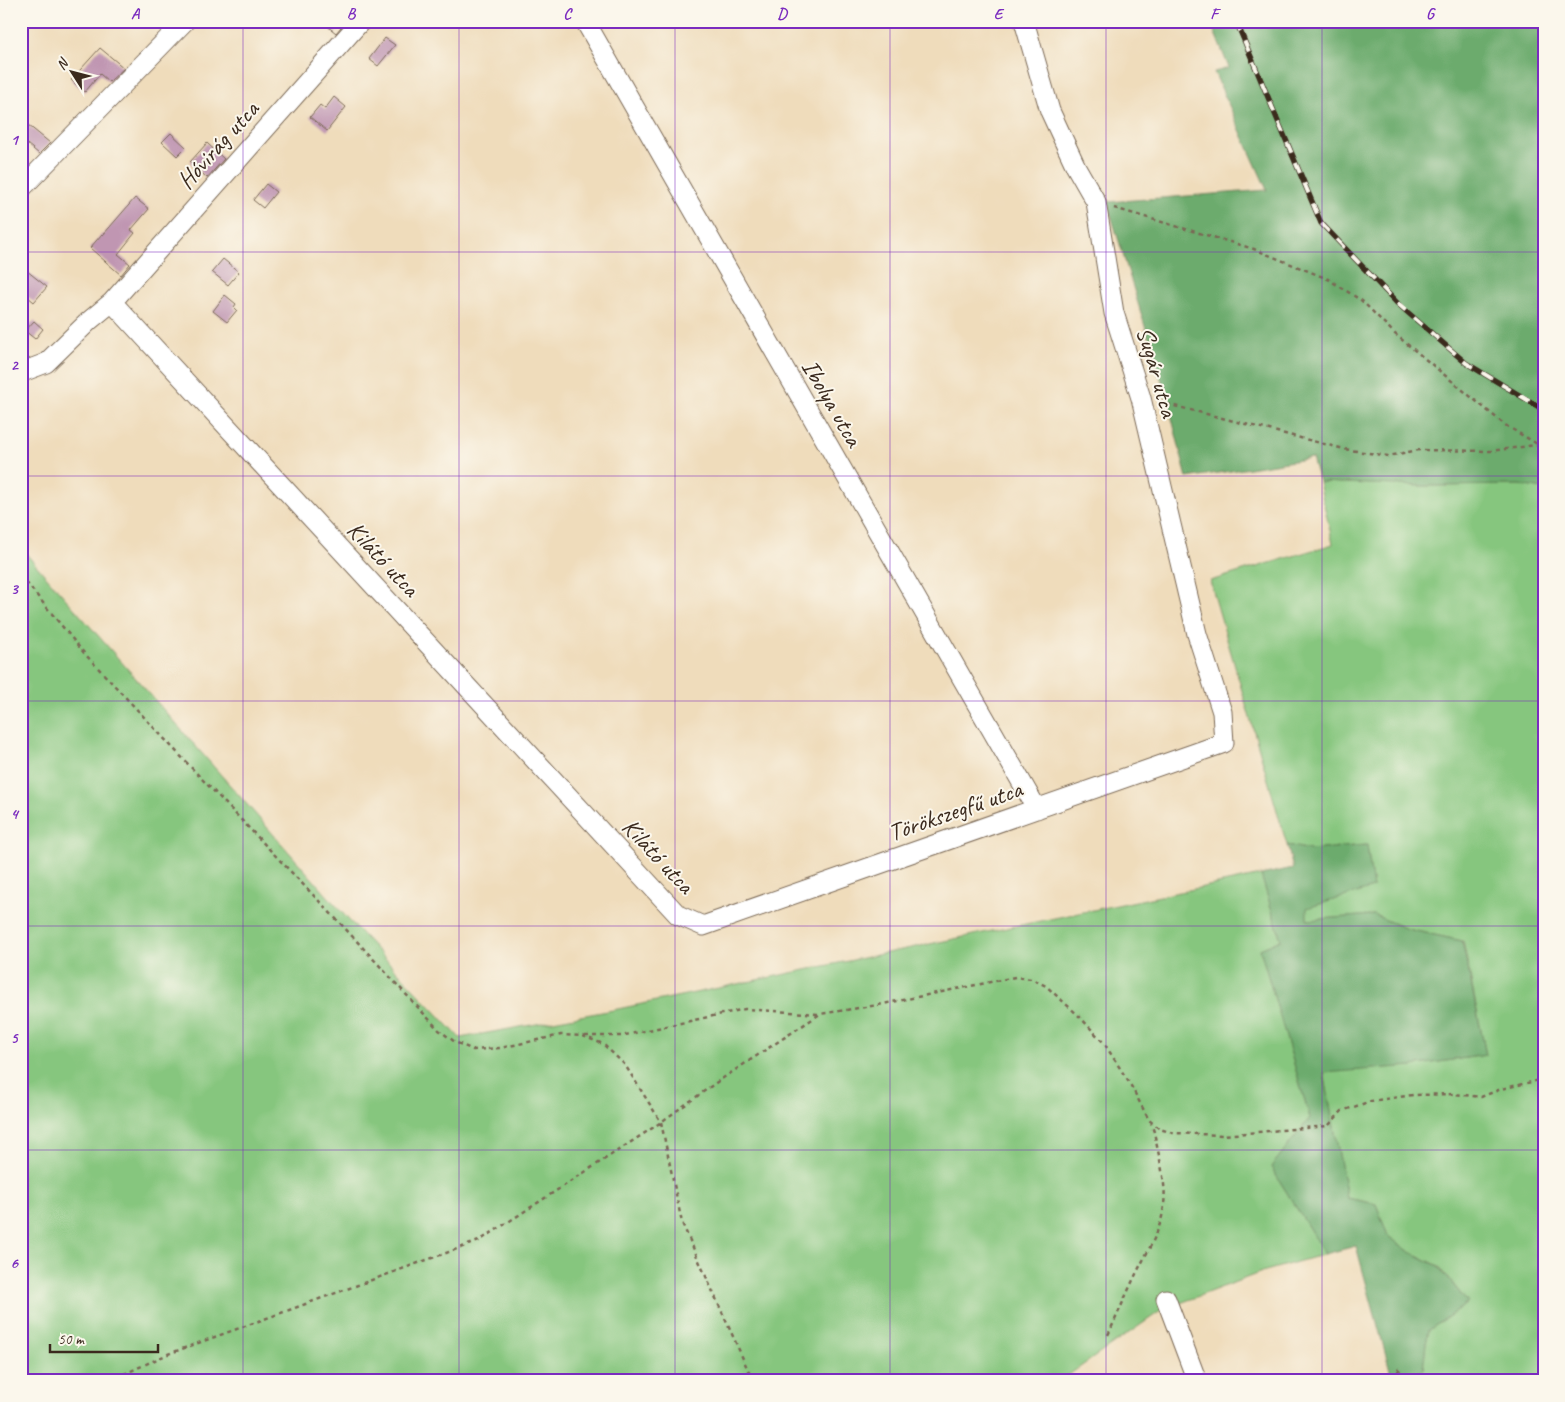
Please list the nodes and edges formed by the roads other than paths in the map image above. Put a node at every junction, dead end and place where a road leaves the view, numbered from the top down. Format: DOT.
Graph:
graph roads {
  1 [pos="185,21"];
  2 [pos="362,21"];
  3 [pos="585,21"];
  4 [pos="1024,21"];
  5 [pos="21,189"];
  6 [pos="112,302"];
  7 [pos="21,370"];
  8 [pos="1224,744"];
  9 [pos="1037,809"];
  10 [pos="703,926"];
  11 [pos="1166,1299"];
  12 [pos="1197,1381"];
  1 -- 5 [label="street"];
  2 -- 6 [label="street, Hóvirág utca"];
  3 -- 9 [label="street, Ibolya utca"];
  4 -- 8 [label="street, Sugár utca"];
  6 -- 7 [label="street"];
  6 -- 10 [label="street, Kilátó utca"];
  8 -- 9 [label="street, Törökszegfű utca"];
  9 -- 10 [label="street, Törökszegfű utca"];
  11 -- 12 [label="street"];
}
